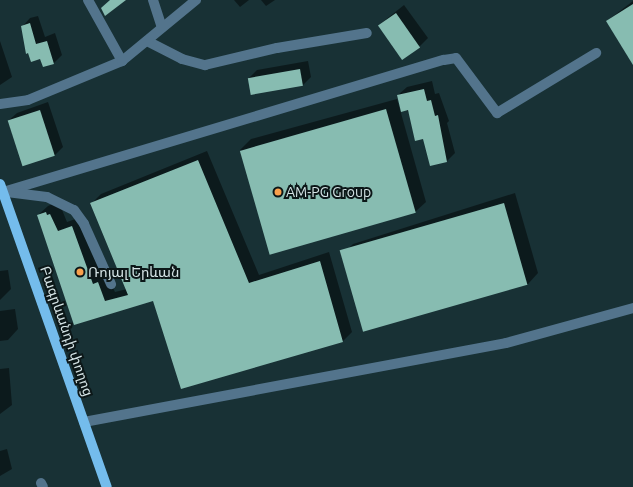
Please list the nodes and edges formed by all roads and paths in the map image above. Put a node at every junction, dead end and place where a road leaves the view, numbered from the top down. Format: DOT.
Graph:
graph roads {
  1 [pos="88,0"];
  2 [pos="153,0"];
  3 [pos="190,2"];
  4 [pos="162,28"];
  5 [pos="367,33"];
  6 [pos="147,41"];
  7 [pos="596,53"];
  8 [pos="122,61"];
  9 [pos="0,104"];
  10 [pos="1,188"];
  11 [pos="111,284"];
  12 [pos="633,308"];
  13 [pos="84,422"];
  14 [pos="107,487"];
  1 -- 8 [label="lane"];
  2 -- 4 [label="lane"];
  3 -- 4 [label="lane"];
  4 -- 6 [label="lane"];
  5 -- 6 [label="lane"];
  6 -- 8 [label="lane"];
  7 -- 10 [label="lane"];
  8 -- 9 [label="lane"];
  10 -- 11 [label="lane"];
  10 -- 13 [label="main road, Բագրևանդի փողոց"];
  12 -- 13 [label="lane"];
  13 -- 14 [label="main road, Բագրևանդի փողոց"];
}
